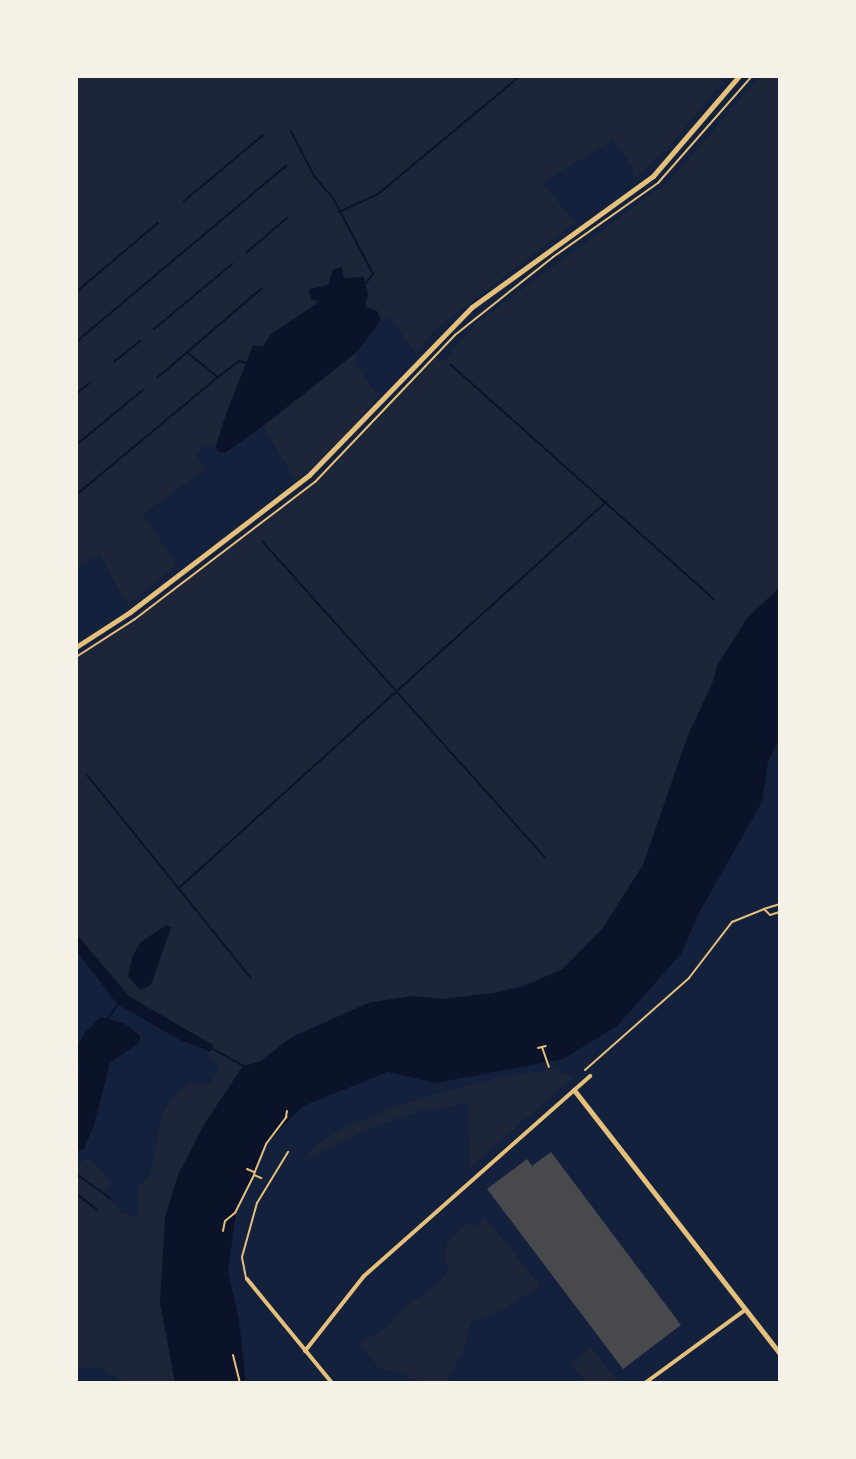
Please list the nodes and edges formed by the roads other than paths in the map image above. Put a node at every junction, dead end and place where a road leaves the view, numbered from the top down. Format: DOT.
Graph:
graph roads {
  1 [pos="739,76"];
  2 [pos="76,647"];
  3 [pos="590,1076"];
  4 [pos="574,1090"];
  5 [pos="288,1152"];
  6 [pos="247,1279"];
  7 [pos="745,1310"];
  8 [pos="305,1351"];
  9 [pos="780,1354"];
  10 [pos="332,1383"];
  11 [pos="645,1383"];
  1 -- 2 [label="street"];
  3 -- 4 [label="street"];
  4 -- 7 [label="street"];
  4 -- 8 [label="street"];
  5 -- 6 [label="lane"];
  6 -- 8 [label="street"];
  7 -- 9 [label="street"];
  7 -- 11 [label="street"];
  8 -- 10 [label="street"];
}
